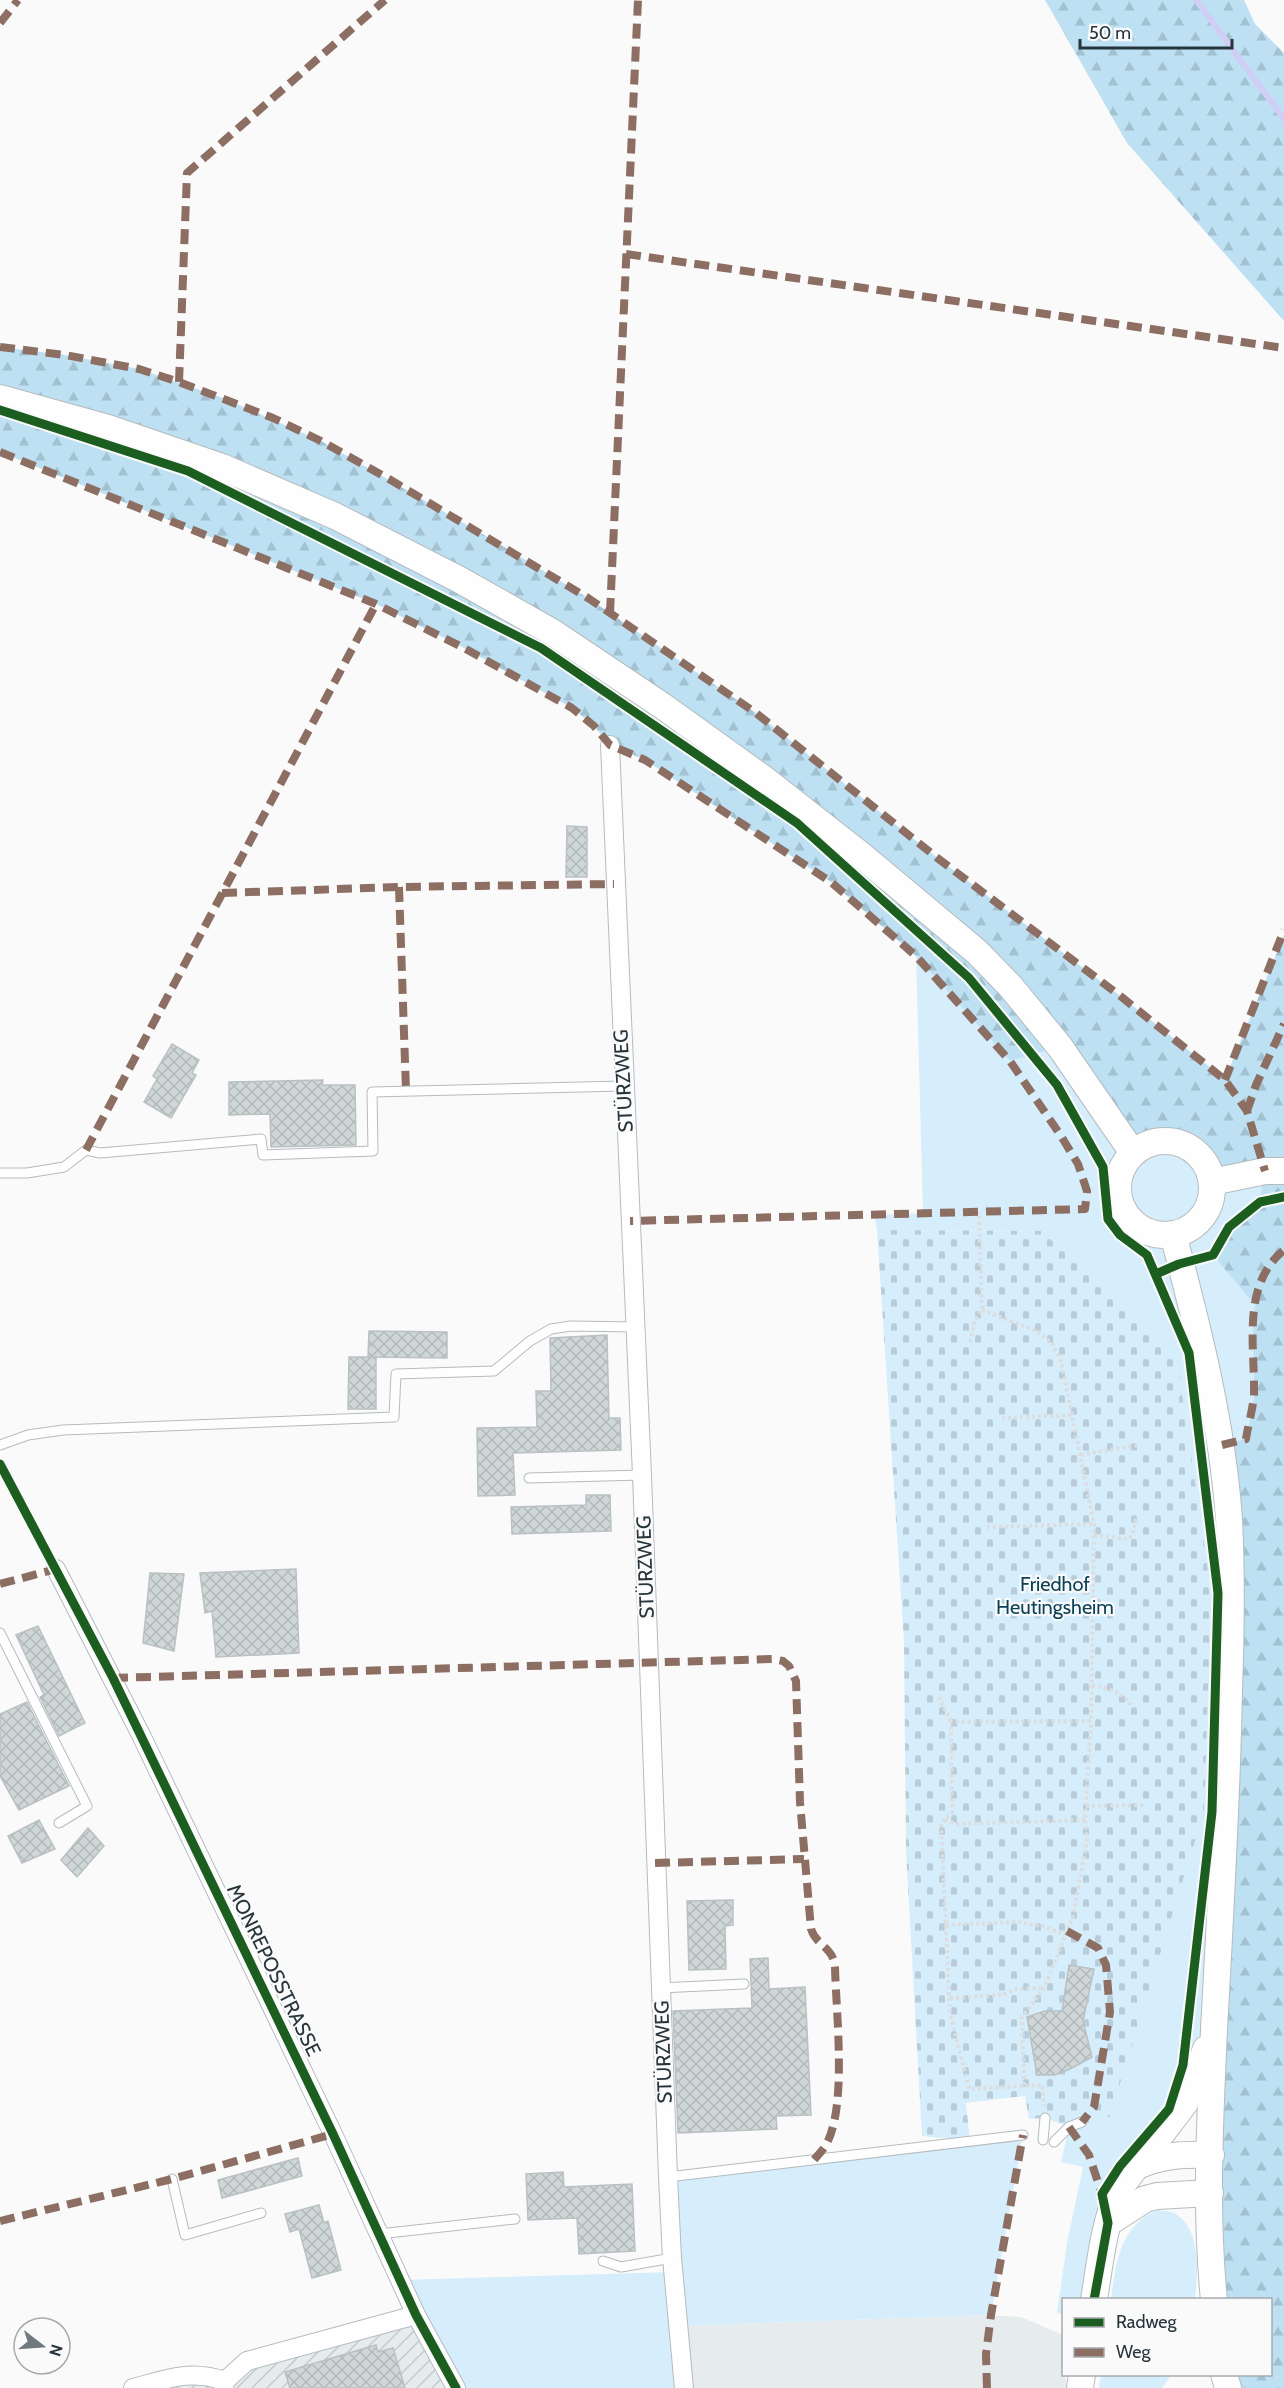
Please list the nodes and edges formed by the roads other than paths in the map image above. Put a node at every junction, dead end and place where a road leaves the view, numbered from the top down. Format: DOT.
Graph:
graph roads {
  1 [pos="0,398"];
  2 [pos="610,745"];
  3 [pos="624,1086"];
  4 [pos="1133,1153"];
  5 [pos="1284,1171"];
  6 [pos="0,1173"];
  7 [pos="1212,1182"];
  8 [pos="1173,1234"];
  9 [pos="635,1327"];
  10 [pos="0,1445"];
  11 [pos="642,1475"];
  12 [pos="529,1478"];
  13 [pos="56,1569"];
  14 [pos="0,1634"];
  15 [pos="59,1822"];
  16 [pos="744,1984"];
  17 [pos="660,1988"];
  18 [pos="1216,1996"];
  19 [pos="1045,2118"];
  20 [pos="1082,2122"];
  21 [pos="1023,2135"];
  22 [pos="1043,2140"];
  23 [pos="1054,2142"];
  24 [pos="1211,2155"];
  25 [pos="1134,2167"];
  26 [pos="668,2176"];
  27 [pos="172,2179"];
  28 [pos="1210,2193"];
  29 [pos="261,2213"];
  30 [pos="515,2219"];
  31 [pos="1108,2223"];
  32 [pos="379,2234"];
  33 [pos="672,2258"];
  34 [pos="603,2261"];
  35 [pos="1094,2298"];
  36 [pos="1214,2298"];
  37 [pos="416,2315"];
  38 [pos="225,2385"];
  39 [pos="133,2388"];
  40 [pos="456,2388"];
  41 [pos="684,2388"];
  1 -- 4 [label="main road"];
  2 -- 3 [label="street, STÜRZWEG"];
  3 -- 6 [label="lane"];
  3 -- 9 [label="street, STÜRZWEG"];
  4 -- 7 [label="main road"];
  4 -- 8 [label="main road"];
  5 -- 7 [label="main road"];
  7 -- 8 [label="main road"];
  8 -- 18 [label="main road"];
  9 -- 10 [label="lane"];
  9 -- 11 [label="street, STÜRZWEG"];
  11 -- 12 [label="lane"];
  11 -- 17 [label="street, STÜRZWEG"];
  13 -- 32 [label="street, MONREPOSSTRASSE"];
  14 -- 15 [label="lane"];
  16 -- 17 [label="lane"];
  17 -- 26 [label="street, STÜRZWEG"];
  18 -- 24 [label="main road"];
  18 -- 25 [label="main road"];
  19 -- 22 [label="lane"];
  20 -- 23 [label="lane"];
  21 -- 26 [label="lane"];
  24 -- 25 [label="main road"];
  24 -- 28 [label="main road"];
  25 -- 31 [label="main road"];
  26 -- 33 [label="street, STÜRZWEG"];
  27 -- 29 [label="lane"];
  28 -- 31 [label="main road"];
  28 -- 36 [label="main road"];
  30 -- 32 [label="lane"];
  31 -- 35 [label="main road"];
  32 -- 37 [label="street, MONREPOSSTRASSE"];
  33 -- 34 [label="lane"];
  33 -- 41 [label="street, STÜRZWEG"];
  37 -- 38 [label="street"];
  37 -- 40 [label="street, MONREPOSSTRASSE"];
  38 -- 39 [label="street"];
}
